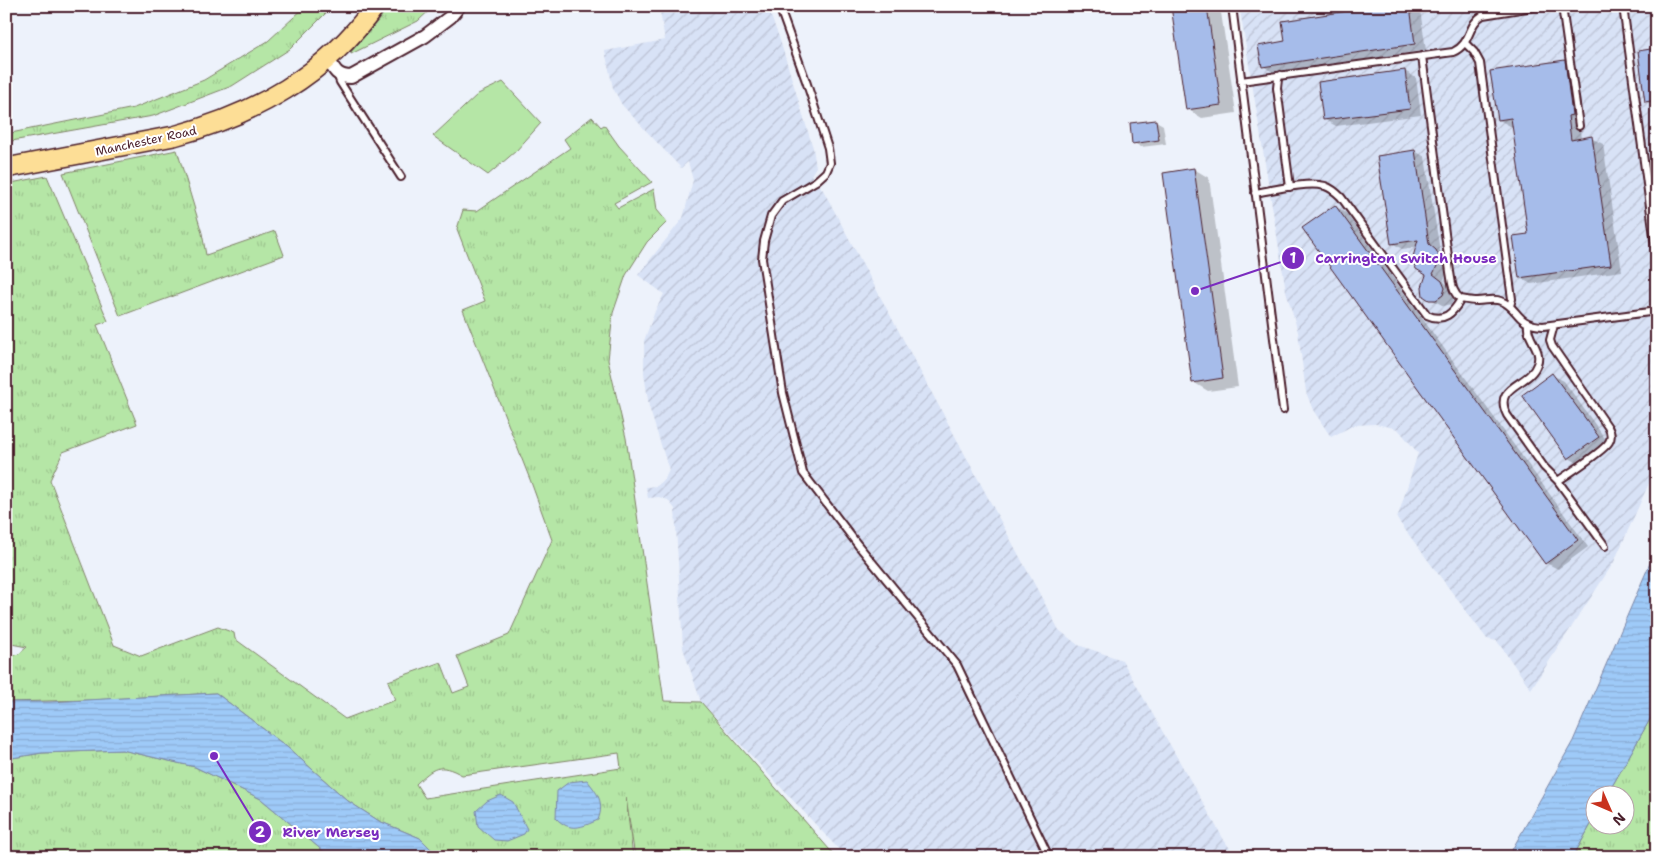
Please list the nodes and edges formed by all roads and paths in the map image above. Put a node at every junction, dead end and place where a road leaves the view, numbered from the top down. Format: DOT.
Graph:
graph roads {
  1 [pos="375,6"];
  2 [pos="459,6"];
  3 [pos="779,6"];
  4 [pos="1232,6"];
  5 [pos="1540,6"];
  6 [pos="1562,6"];
  7 [pos="1624,6"];
  8 [pos="1465,43"];
  9 [pos="1422,56"];
  10 [pos="332,66"];
  11 [pos="1281,75"];
  12 [pos="1241,81"];
  13 [pos="1579,126"];
  14 [pos="6,168"];
  15 [pos="402,177"];
  16 [pos="1290,187"];
  17 [pos="1255,193"];
  18 [pos="1657,258"];
  19 [pos="1461,299"];
  20 [pos="1510,306"];
  21 [pos="1657,311"];
  22 [pos="1528,324"];
  23 [pos="1554,325"];
  24 [pos="1283,410"];
  25 [pos="1558,481"];
  26 [pos="1604,546"];
  27 [pos="1049,857"];
  1 -- 10 [label="main road, Manchester Road"];
  2 -- 10 [label="street"];
  3 -- 27 [label="lane"];
  4 -- 12 [label="lane"];
  5 -- 8 [label="lane"];
  6 -- 13 [label="lane"];
  7 -- 18 [label="lane"];
  8 -- 9 [label="lane"];
  8 -- 20 [label="lane"];
  9 -- 11 [label="lane"];
  9 -- 19 [label="lane"];
  10 -- 14 [label="main road, Manchester Road"];
  10 -- 15 [label="lane"];
  11 -- 12 [label="lane"];
  11 -- 16 [label="lane"];
  12 -- 17 [label="lane"];
  16 -- 17 [label="lane"];
  16 -- 19 [label="lane"];
  17 -- 24 [label="lane"];
  19 -- 20 [label="lane"];
  20 -- 22 [label="lane"];
  21 -- 23 [label="lane"];
  22 -- 23 [label="lane"];
  22 -- 25 [label="lane"];
  23 -- 25 [label="lane"];
  25 -- 26 [label="lane"];
}
